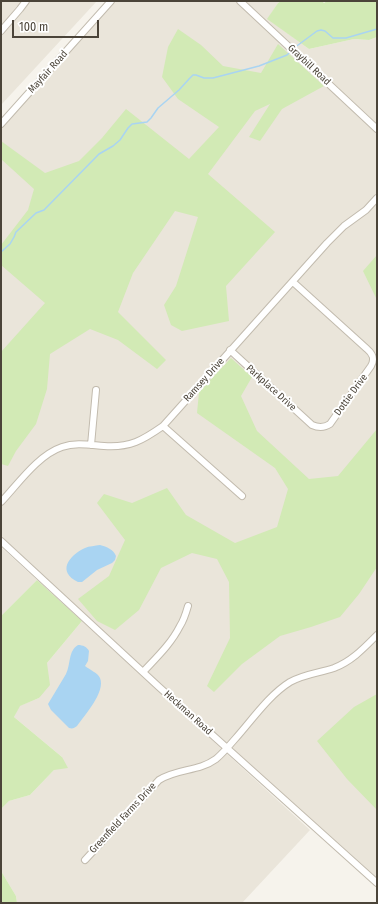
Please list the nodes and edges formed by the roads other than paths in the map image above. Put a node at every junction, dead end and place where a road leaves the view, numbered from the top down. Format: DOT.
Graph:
graph roads {
  1 [pos="26,1"];
  2 [pos="111,1"];
  3 [pos="240,1"];
  4 [pos="2,27"];
  5 [pos="1,124"];
  6 [pos="377,129"];
  7 [pos="377,198"];
  8 [pos="293,282"];
  9 [pos="230,350"];
  10 [pos="96,390"];
  11 [pos="312,425"];
  12 [pos="163,426"];
  13 [pos="91,445"];
  14 [pos="242,496"];
  15 [pos="1,502"];
  16 [pos="1,541"];
  17 [pos="188,606"];
  18 [pos="377,635"];
  19 [pos="143,672"];
  20 [pos="227,748"];
  21 [pos="85,860"];
  22 [pos="377,884"];
  1 -- 4 [label="street"];
  2 -- 5 [label="street, Mayfair Road"];
  3 -- 6 [label="street, Graybill Road"];
  7 -- 8 [label="street, Ramsey Drive"];
  8 -- 9 [label="street, Ramsey Drive"];
  8 -- 11 [label="street, Dottie Drive"];
  9 -- 11 [label="street, Parkplace Drive"];
  9 -- 12 [label="street, Ramsey Drive"];
  10 -- 13 [label="street"];
  12 -- 13 [label="street, Ramsey Drive"];
  12 -- 14 [label="street"];
  13 -- 15 [label="street, Ramsey Drive"];
  16 -- 19 [label="street, Heckman Road"];
  17 -- 19 [label="street"];
  18 -- 20 [label="street, Greenfield Farms Drive"];
  19 -- 20 [label="street, Heckman Road"];
  20 -- 21 [label="street, Greenfield Farms Drive"];
  20 -- 22 [label="street, Heckman Road"];
}
